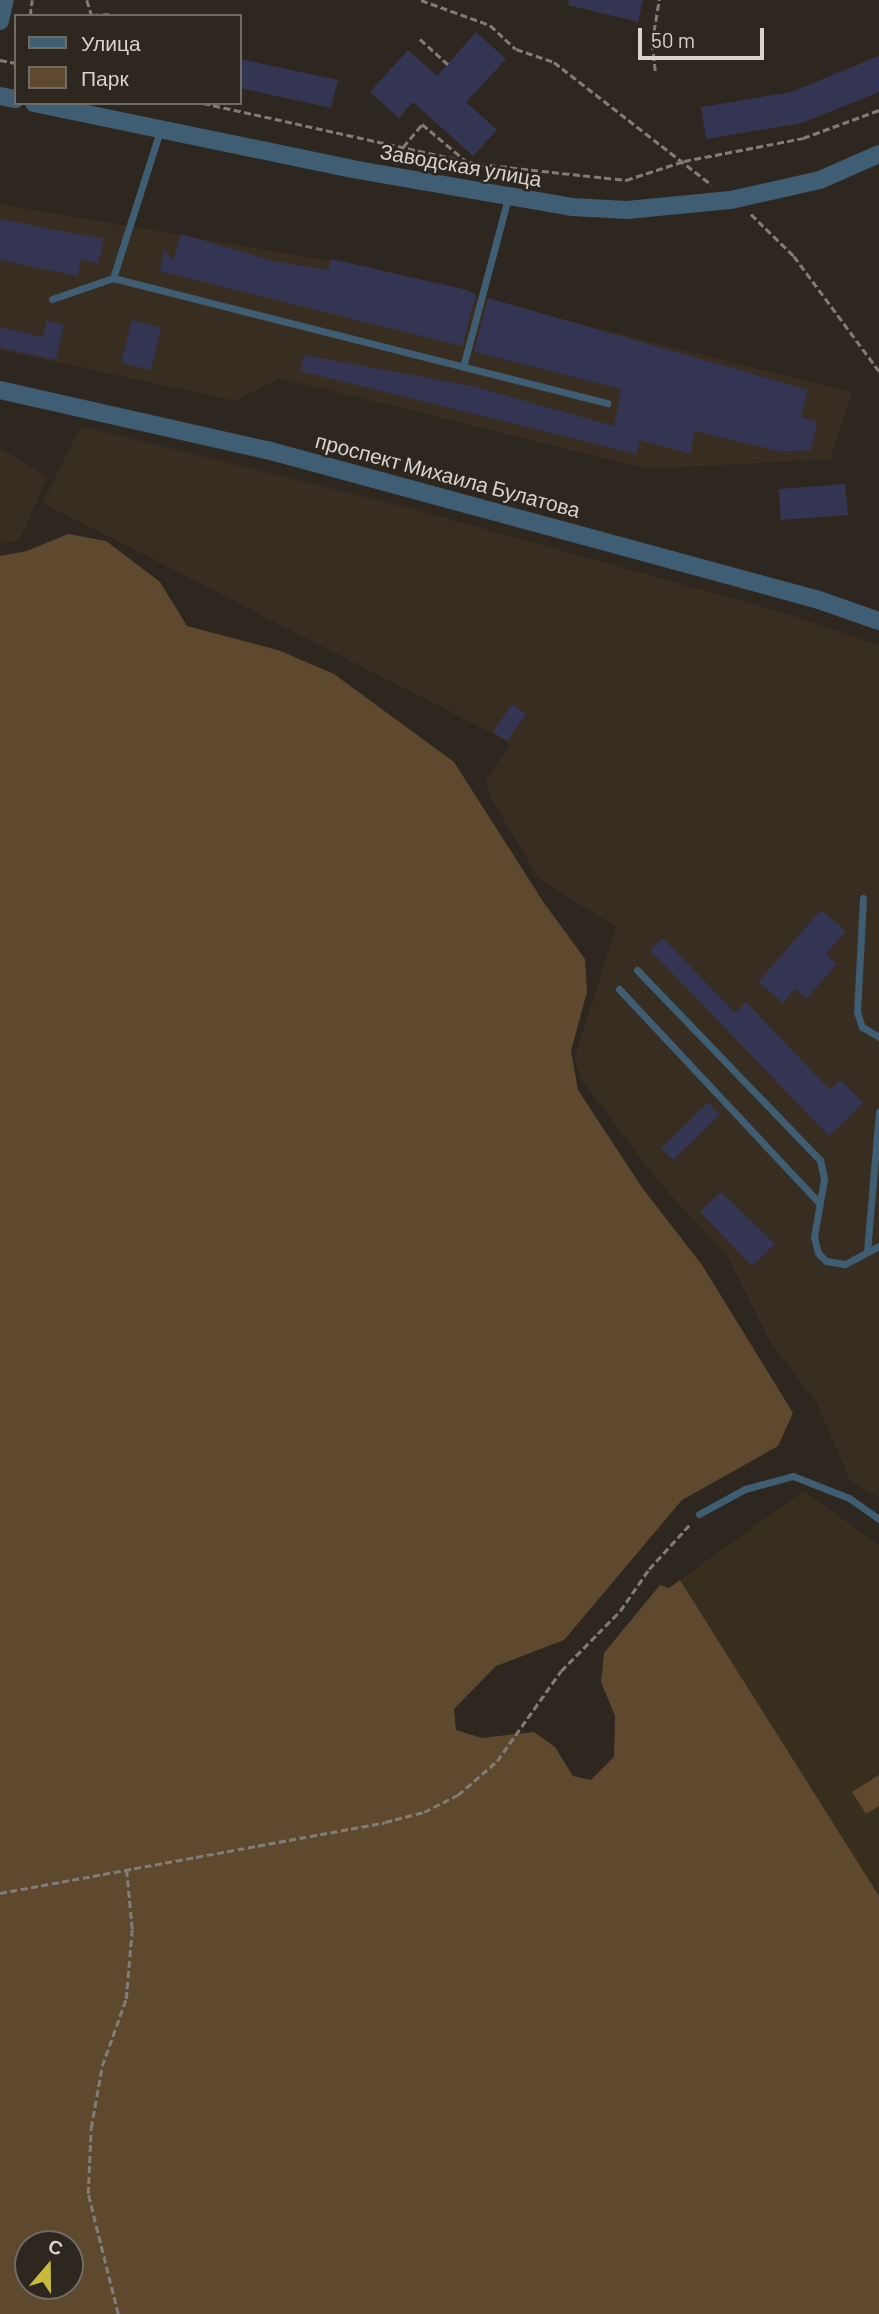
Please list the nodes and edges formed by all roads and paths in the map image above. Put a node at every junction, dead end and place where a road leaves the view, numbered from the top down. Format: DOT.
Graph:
graph roads {
  1 [pos="5,0"];
  2 [pos="421,0"];
  3 [pos="659,0"];
  4 [pos="0,21"];
  5 [pos="420,39"];
  6 [pos="448,64"];
  7 [pos="655,71"];
  8 [pos="43,105"];
  9 [pos="212,105"];
  10 [pos="879,110"];
  11 [pos="160,131"];
  12 [pos="403,147"];
  13 [pos="879,154"];
  14 [pos="684,161"];
  15 [pos="466,162"];
  16 [pos="508,198"];
  17 [pos="731,200"];
  18 [pos="113,278"];
  19 [pos="52,299"];
  20 [pos="463,367"];
  21 [pos="879,371"];
  22 [pos="0,390"];
  23 [pos="607,403"];
  24 [pos="879,621"];
  25 [pos="863,898"];
  26 [pos="637,970"];
  27 [pos="619,989"];
  28 [pos="879,1037"];
  29 [pos="879,1112"];
  30 [pos="820,1207"];
  31 [pos="879,1215"];
  32 [pos="869,1218"];
  33 [pos="879,1246"];
  34 [pos="867,1252"];
  35 [pos="699,1514"];
  36 [pos="879,1519"];
  37 [pos="126,1867"];
  38 [pos="0,1893"];
  39 [pos="118,2314"];
  1 -- 4 [label="street"];
  2 -- 14 [label="path"];
  3 -- 7 [label="path"];
  5 -- 6 [label="path"];
  8 -- 11 [label="street, Заводская улица"];
  9 -- 12 [label="path"];
  10 -- 14 [label="path"];
  11 -- 16 [label="street, Заводская улица"];
  11 -- 18 [label="lane"];
  12 -- 15 [label="path"];
  12 -- 15 [label="path"];
  13 -- 17 [label="street, Заводская улица"];
  14 -- 15 [label="path"];
  14 -- 17 [label="path"];
  16 -- 17 [label="street, Заводская улица"];
  16 -- 20 [label="lane"];
  17 -- 21 [label="path"];
  18 -- 19 [label="lane"];
  18 -- 20 [label="lane"];
  20 -- 23 [label="lane"];
  22 -- 24 [label="street, проспект Михаила Булатова"];
  25 -- 28 [label="lane"];
  26 -- 30 [label="lane"];
  27 -- 30 [label="lane"];
  29 -- 32 [label="lane"];
  30 -- 34 [label="lane"];
  31 -- 32 [label="lane"];
  32 -- 34 [label="lane"];
  33 -- 34 [label="lane"];
  35 -- 36 [label="lane"];
  35 -- 37 [label="path"];
  37 -- 38 [label="path"];
  37 -- 39 [label="path"];
}
